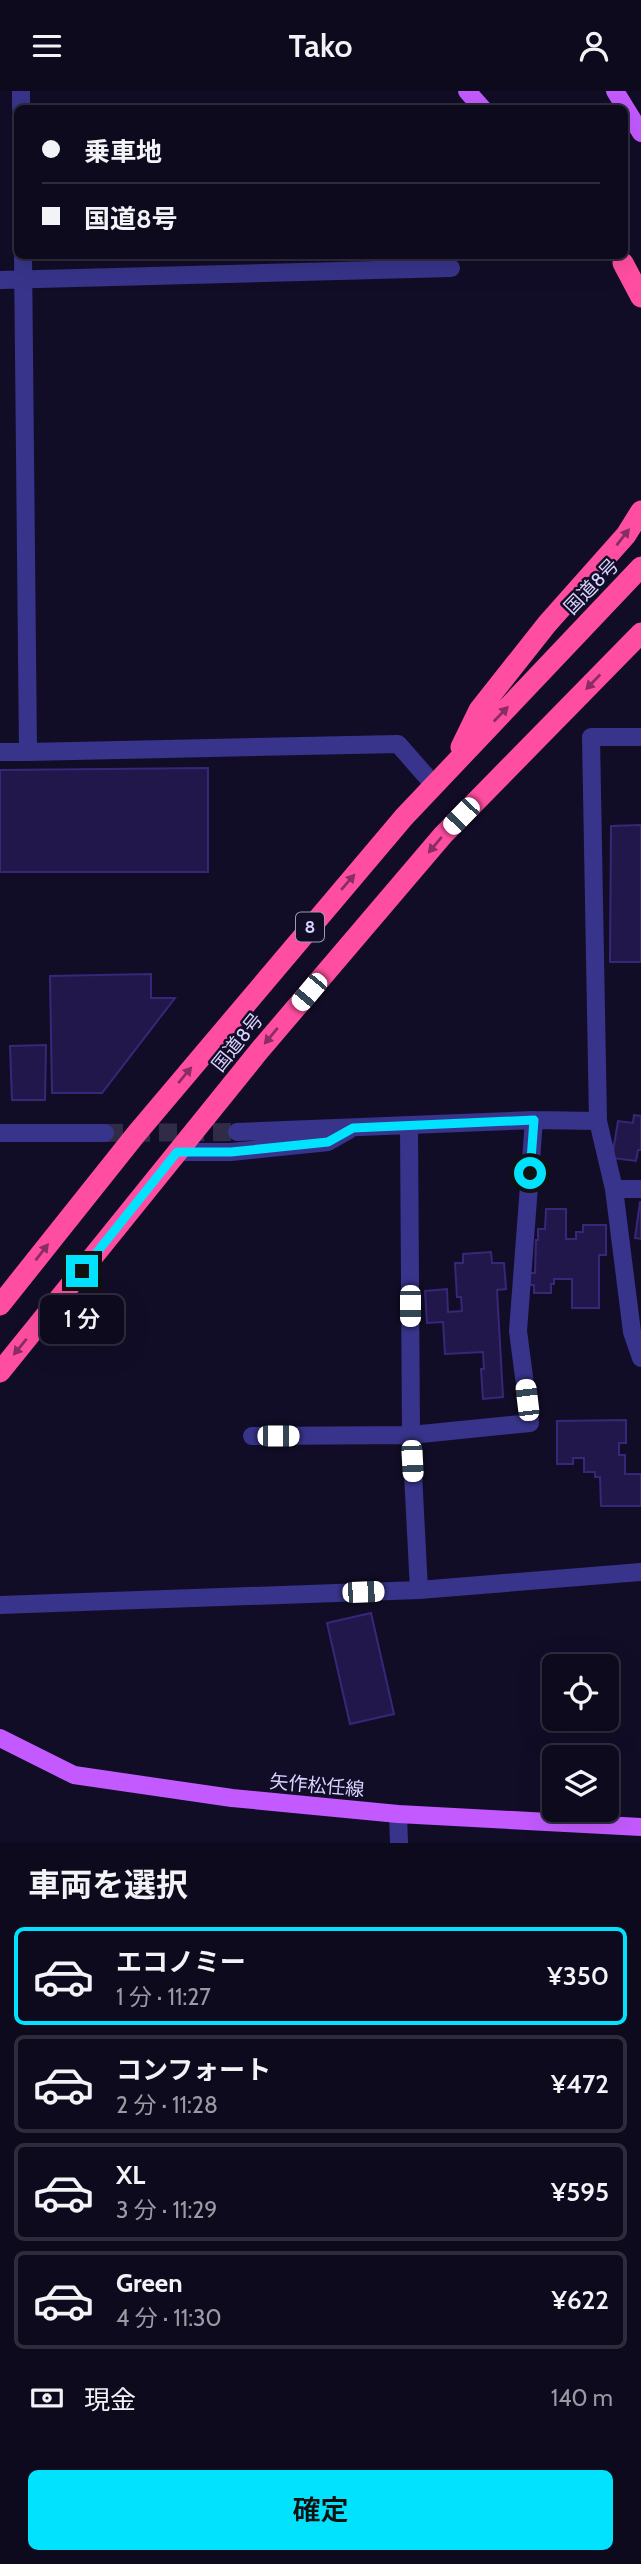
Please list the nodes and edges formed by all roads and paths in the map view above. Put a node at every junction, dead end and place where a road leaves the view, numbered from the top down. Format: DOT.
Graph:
graph roads {
  1 [pos="467,91"];
  2 [pos="479,105"];
  3 [pos="628,112"];
  4 [pos="641,133"];
  5 [pos="23,259"];
  6 [pos="620,259"];
  7 [pos="451,268"];
  8 [pos="23,279"];
  9 [pos="0,280"];
  10 [pos="641,281"];
  11 [pos="641,297"];
  12 [pos="641,510"];
  13 [pos="641,567"];
  14 [pos="641,633"];
  15 [pos="641,737"];
  16 [pos="0,752"];
  17 [pos="28,752"];
  18 [pos="451,768"];
  19 [pos="435,785"];
  20 [pos="534,1120"];
  21 [pos="598,1121"];
  22 [pos="409,1126"];
  23 [pos="353,1128"];
  24 [pos="105,1132"];
  25 [pos="237,1132"];
  26 [pos="0,1133"];
  27 [pos="177,1152"];
  28 [pos="614,1189"];
  29 [pos="641,1189"];
  30 [pos="0,1305"];
  31 [pos="641,1358"];
  32 [pos="0,1373"];
  33 [pos="411,1435"];
  34 [pos="252,1436"];
  35 [pos="641,1572"];
  36 [pos="419,1590"];
  37 [pos="0,1605"];
  38 [pos="0,1738"];
  39 [pos="398,1814"];
  40 [pos="641,1827"];
  41 [pos="399,1843"];
  1 -- 2 [label="main road"];
  3 -- 4 [label="main road"];
  5 -- 8 [label="street"];
  6 -- 10 [label="main road"];
  6 -- 11 [label="highway"];
  7 -- 8 [label="street"];
  8 -- 9 [label="street"];
  8 -- 17 [label="street"];
  18 -- 12 [label="highway, one-way"];
  18 -- 13 [label="highway, 国道8号 / 8, one-way"];
  14 -- 27 [label="highway, 国道8号 / 8, one-way"];
  15 -- 21 [label="street"];
  16 -- 17 [label="street"];
  17 -- 19 [label="street"];
  18 -- 19 [label="highway, 国道8号 / 8"];
  30 -- 19 [label="highway, 国道8号 / 8, one-way"];
  20 -- 21 [label="street"];
  20 -- 22 [label="street"];
  20 -- 33 [label="street"];
  21 -- 28 [label="street"];
  22 -- 23 [label="street"];
  22 -- 33 [label="street"];
  23 -- 25 [label="street"];
  23 -- 27 [label="street"];
  24 -- 26 [label="street"];
  27 -- 32 [label="highway, 国道8号 / 8, one-way"];
  28 -- 29 [label="street"];
  28 -- 31 [label="street"];
  33 -- 34 [label="street"];
  33 -- 36 [label="street"];
  35 -- 36 [label="street"];
  36 -- 37 [label="street"];
  38 -- 39 [label="main road, 矢作松任線"];
  39 -- 40 [label="main road, 矢作松任線"];
  39 -- 41 [label="street"];
}
